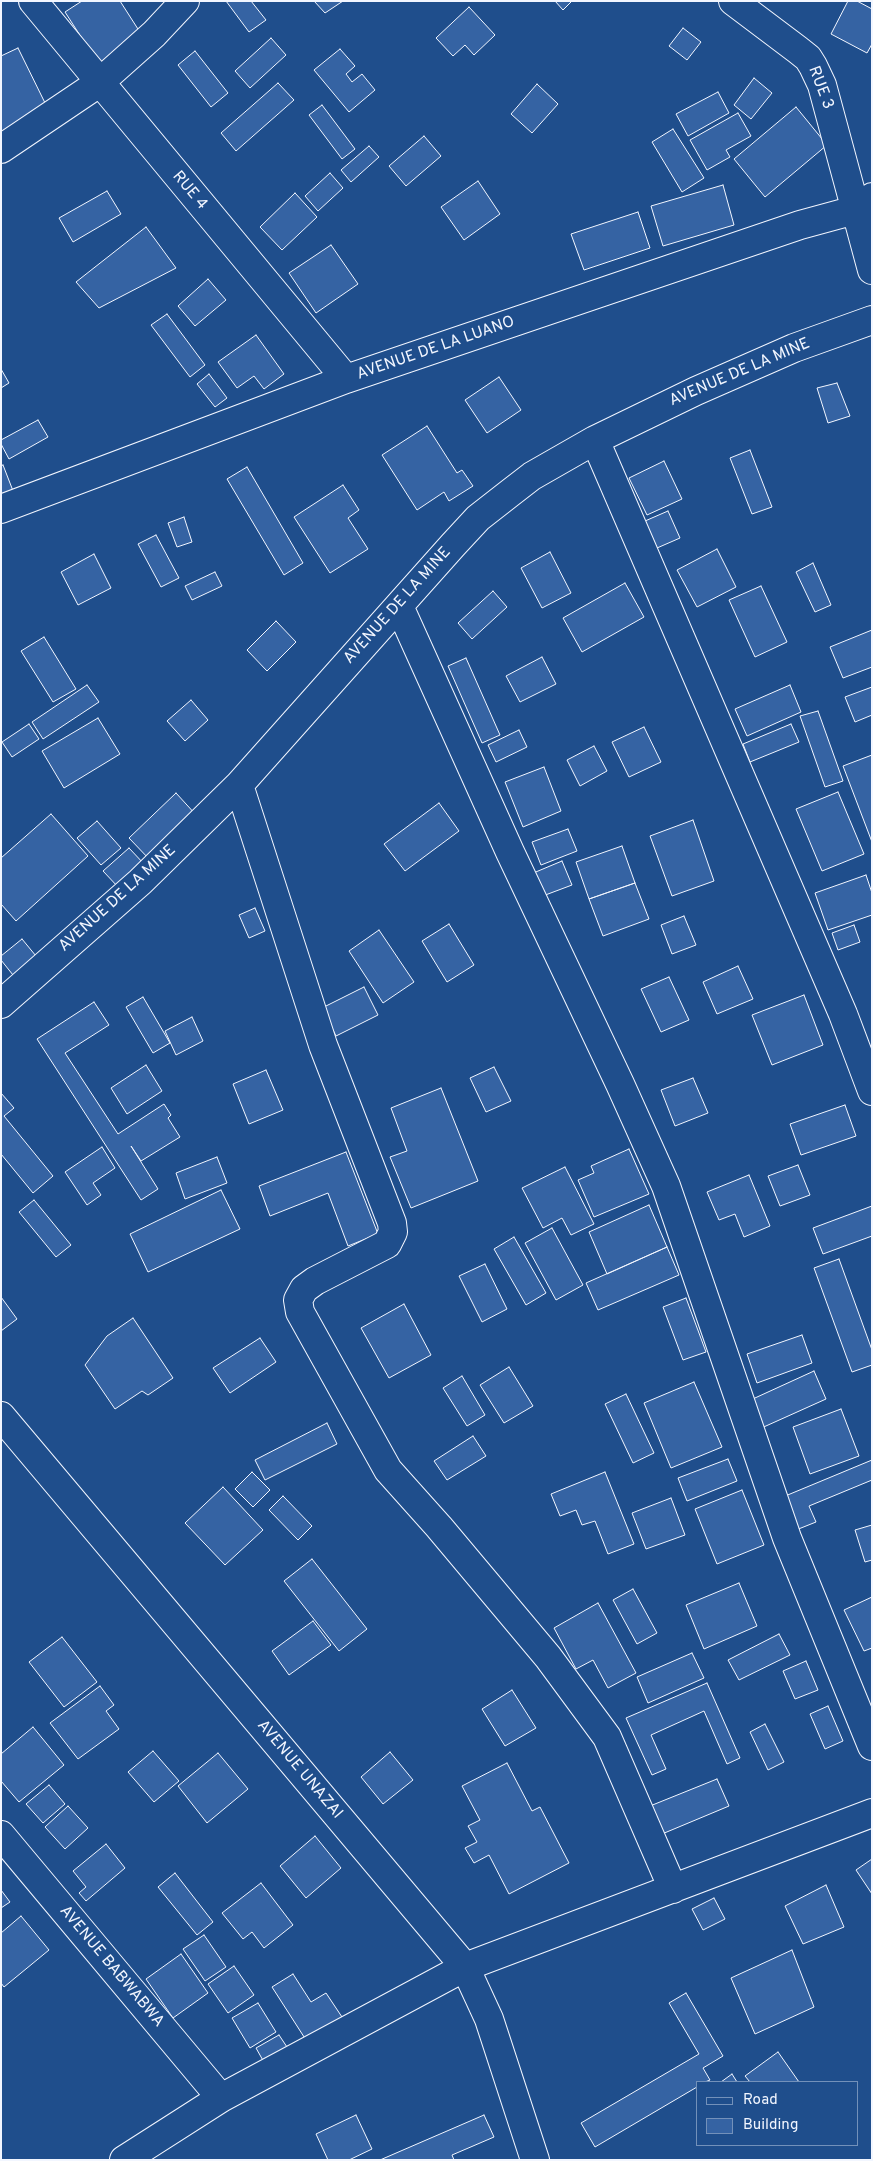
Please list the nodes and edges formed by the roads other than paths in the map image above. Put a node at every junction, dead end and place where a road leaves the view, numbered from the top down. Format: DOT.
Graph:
graph roads {
  1 [pos="33,1"];
  2 [pos="185,1"];
  3 [pos="733,1"];
  4 [pos="99,83"];
  5 [pos="1,149"];
  6 [pos="863,203"];
  7 [pos="872,270"];
  8 [pos="872,320"];
  9 [pos="346,379"];
  10 [pos="594,440"];
  11 [pos="1,509"];
  12 [pos="399,606"];
  13 [pos="239,785"];
  14 [pos="1,1004"];
  15 [pos="872,1091"];
  16 [pos="1,1416"];
  17 [pos="872,1746"];
  18 [pos="872,1813"];
  19 [pos="1,1835"];
  20 [pos="673,1889"];
  21 [pos="465,1967"];
  22 [pos="221,2098"];
  23 [pos="124,2160"];
  24 [pos="535,2160"];
  1 -- 4 [label="street, RUE 4"];
  2 -- 4 [label="street"];
  3 -- 6 [label="street, RUE 3"];
  4 -- 5 [label="street"];
  4 -- 9 [label="street, RUE 4"];
  6 -- 7 [label="street, RUE 3"];
  6 -- 9 [label="street, AVENUE DE LA LUANO"];
  8 -- 10 [label="street, AVENUE DE LA MINE"];
  9 -- 11 [label="street, AVENUE DE LA LUANO"];
  10 -- 12 [label="street, AVENUE DE LA MINE"];
  10 -- 15 [label="street"];
  12 -- 13 [label="street, AVENUE DE LA MINE"];
  12 -- 17 [label="street"];
  13 -- 14 [label="street, AVENUE DE LA MINE"];
  13 -- 20 [label="street"];
  16 -- 21 [label="street, AVENUE UNAZAI"];
  18 -- 20 [label="street"];
  19 -- 22 [label="street, AVENUE BABWABWA"];
  20 -- 21 [label="street"];
  21 -- 22 [label="street"];
  21 -- 24 [label="street, AVENUE UNAZAI"];
  22 -- 23 [label="street"];
}
